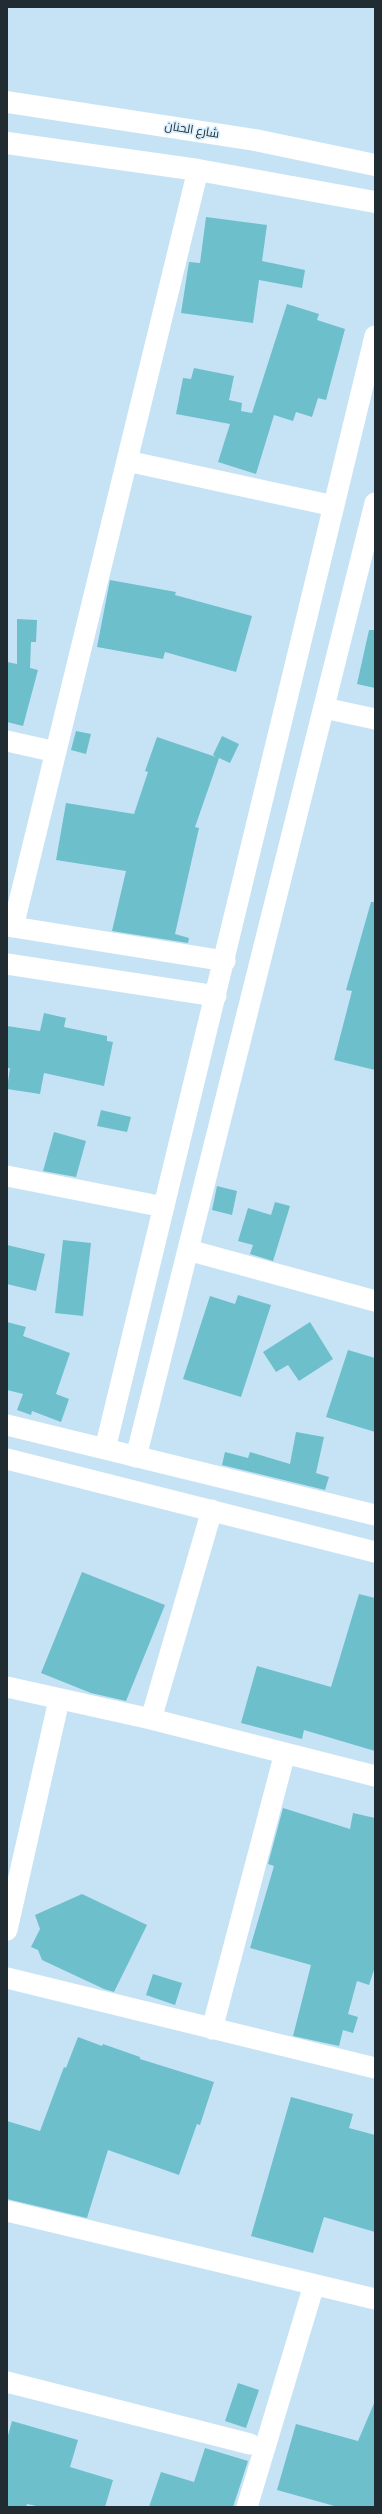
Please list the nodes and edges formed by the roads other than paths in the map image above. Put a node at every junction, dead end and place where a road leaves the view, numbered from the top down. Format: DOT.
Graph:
graph roads {
  1 [pos="7,102"];
  2 [pos="7,144"];
  3 [pos="375,165"];
  4 [pos="198,170"];
  5 [pos="375,202"];
  6 [pos="375,336"];
  7 [pos="127,461"];
  8 [pos="375,503"];
  9 [pos="334,506"];
  10 [pos="324,708"];
  11 [pos="375,719"];
  12 [pos="7,741"];
  13 [pos="56,752"];
  14 [pos="10,927"];
  15 [pos="225,961"];
  16 [pos="7,964"];
  17 [pos="216,996"];
  18 [pos="7,1176"];
  19 [pos="164,1207"];
  20 [pos="188,1250"];
  21 [pos="375,1301"];
  22 [pos="7,1425"];
  23 [pos="105,1449"];
  24 [pos="136,1457"];
  25 [pos="7,1459"];
  26 [pos="212,1510"];
  27 [pos="375,1515"];
  28 [pos="375,1552"];
  29 [pos="7,1687"];
  30 [pos="59,1700"];
  31 [pos="151,1719"];
  32 [pos="284,1753"];
  33 [pos="375,1776"];
  34 [pos="7,1930"];
  35 [pos="7,1978"];
  36 [pos="212,2029"];
  37 [pos="375,2068"];
  38 [pos="7,2211"];
  39 [pos="314,2285"];
  40 [pos="375,2299"];
  41 [pos="7,2382"];
  42 [pos="250,2444"];
  43 [pos="247,2507"];
  1 -- 3 [label="main road, شارع الحنان"];
  2 -- 4 [label="main road"];
  4 -- 5 [label="main road"];
  4 -- 7 [label="street"];
  6 -- 9 [label="street"];
  7 -- 9 [label="street"];
  7 -- 13 [label="street"];
  8 -- 10 [label="street"];
  9 -- 15 [label="street"];
  10 -- 11 [label="street"];
  10 -- 20 [label="street"];
  12 -- 13 [label="street"];
  13 -- 14 [label="street"];
  14 -- 15 [label="street"];
  15 -- 17 [label="street"];
  16 -- 17 [label="street"];
  17 -- 19 [label="street"];
  18 -- 19 [label="street"];
  19 -- 23 [label="street"];
  20 -- 21 [label="street"];
  20 -- 24 [label="street"];
  22 -- 23 [label="street"];
  23 -- 24 [label="street"];
  24 -- 27 [label="street"];
  25 -- 26 [label="street"];
  26 -- 28 [label="street"];
  26 -- 31 [label="street"];
  29 -- 30 [label="street"];
  30 -- 31 [label="street"];
  30 -- 34 [label="street"];
  31 -- 32 [label="street"];
  32 -- 33 [label="street"];
  32 -- 36 [label="street"];
  35 -- 36 [label="street"];
  36 -- 37 [label="street"];
  38 -- 39 [label="street"];
  39 -- 40 [label="street"];
  39 -- 43 [label="street"];
  41 -- 42 [label="street"];
}
